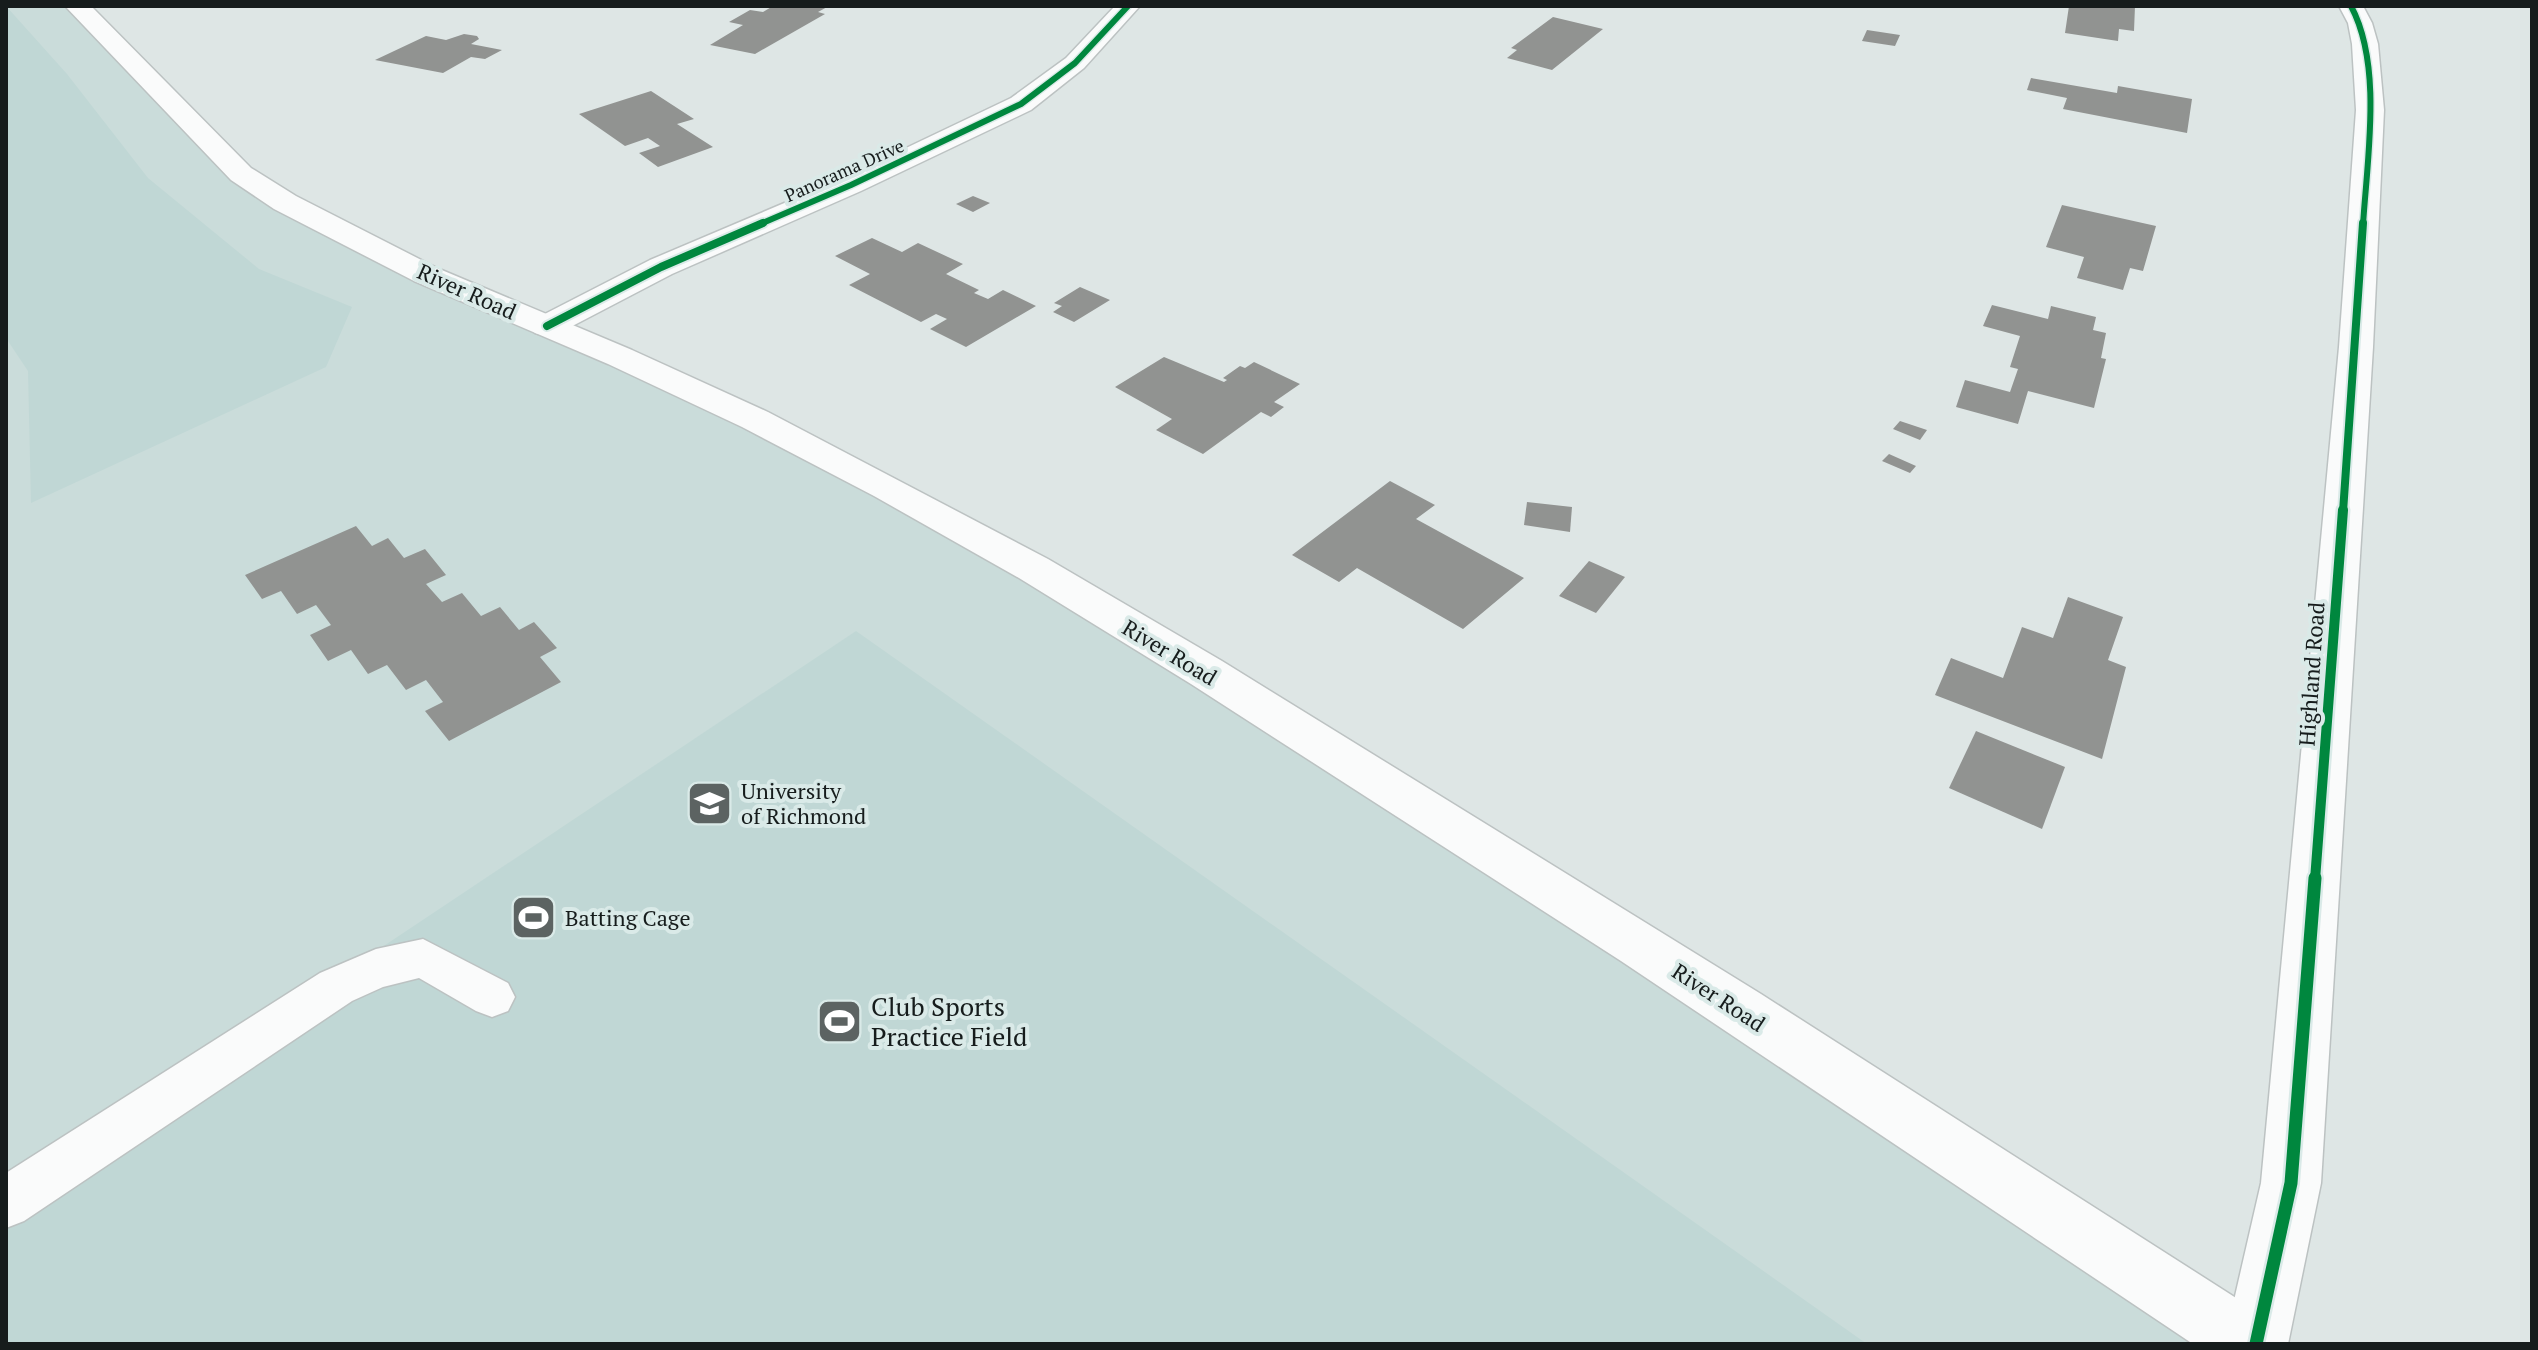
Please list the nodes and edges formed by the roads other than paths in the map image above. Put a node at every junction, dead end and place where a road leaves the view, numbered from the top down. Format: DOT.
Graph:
graph roads {
  1 [pos="77,6"];
  2 [pos="1128,6"];
  3 [pos="2351,6"];
  4 [pos="547,326"];
  5 [pos="492,997"];
  6 [pos="6,1203"];
  7 [pos="2249,1344"];
  8 [pos="2256,1344"];
  1 -- 4 [label="street, River Road"];
  2 -- 4 [label="street, Panorama Drive"];
  3 -- 8 [label="street, Highland Road"];
  4 -- 7 [label="street, River Road"];
  5 -- 6 [label="lane"];
}
